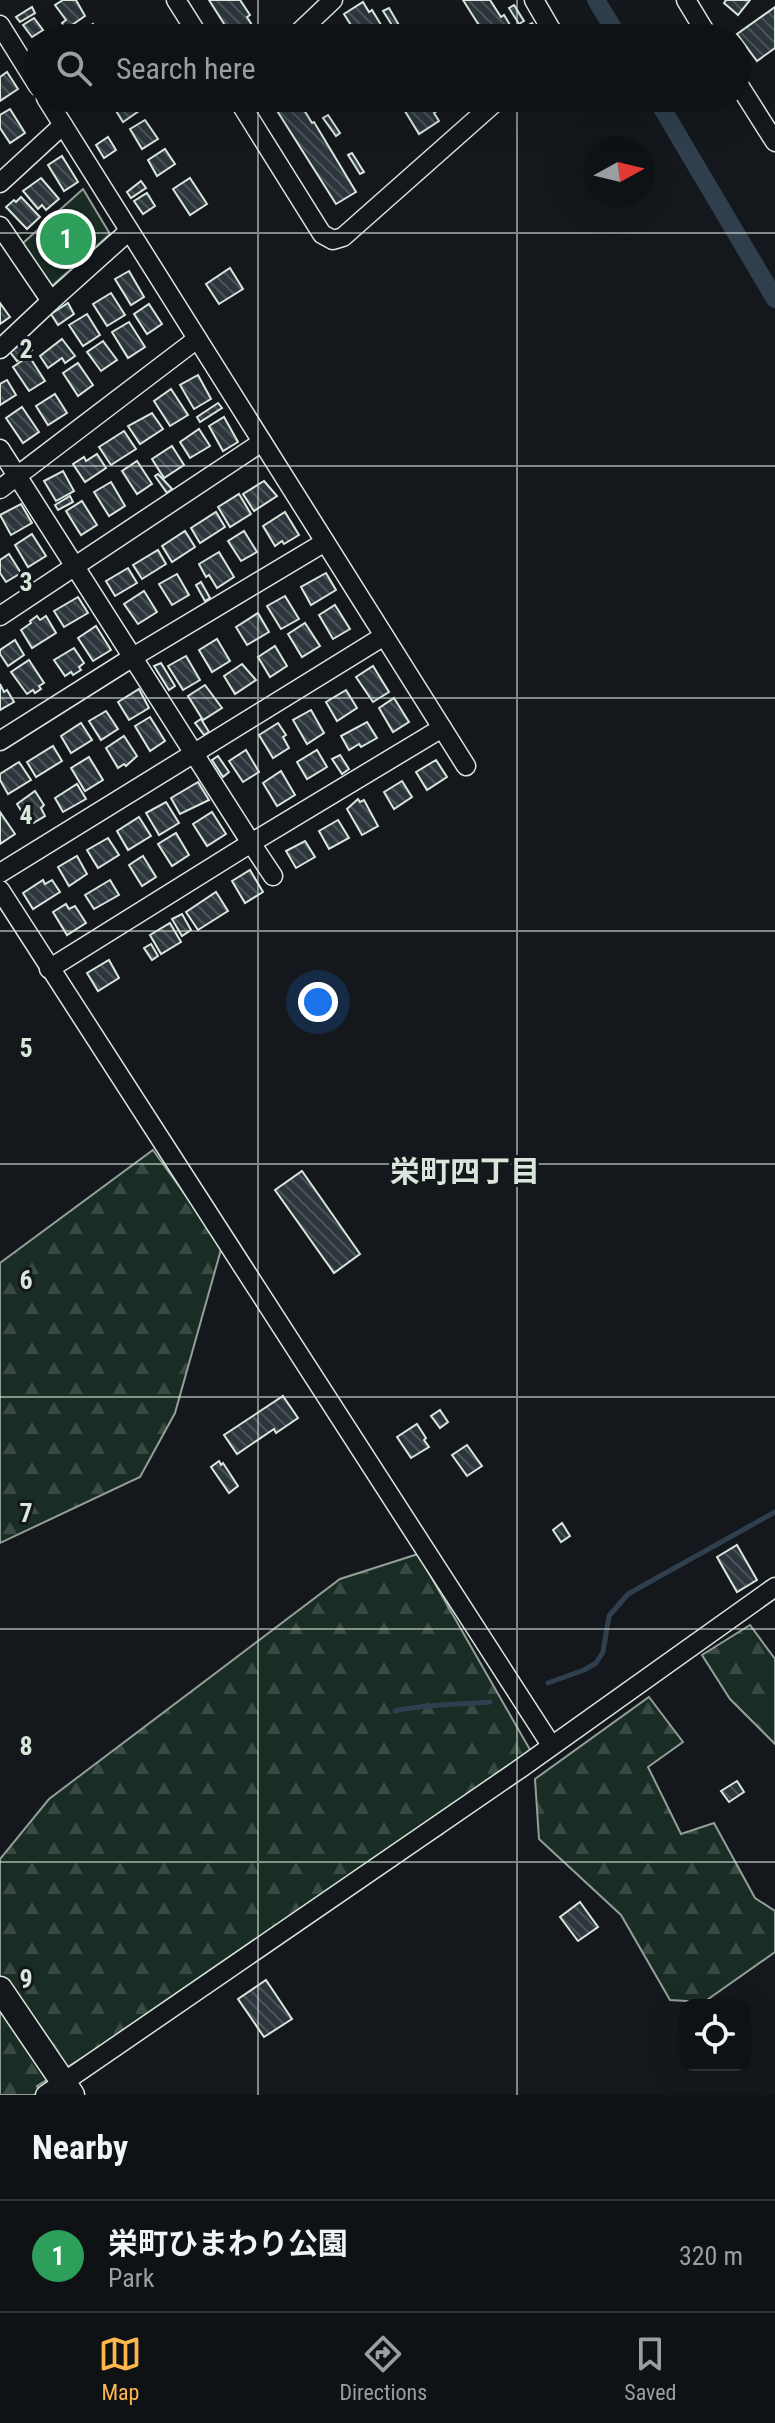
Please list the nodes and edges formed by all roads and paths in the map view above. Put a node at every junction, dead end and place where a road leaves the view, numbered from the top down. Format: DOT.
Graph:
graph roads {
  1 [pos="176,0"];
  2 [pos="333,0"];
  3 [pos="534,0"];
  4 [pos="686,0"];
  5 [pos="191,24"];
  6 [pos="308,24"];
  7 [pos="548,24"];
  8 [pos="701,24"];
  9 [pos="0,25"];
  10 [pos="24,64"];
  11 [pos="751,104"];
  12 [pos="55,112"];
  13 [pos="246,112"];
  14 [pos="484,112"];
  15 [pos="63,125"];
  16 [pos="775,142"];
  17 [pos="0,183"];
  18 [pos="0,226"];
  19 [pos="129,231"];
  20 [pos="51,301"];
  21 [pos="197,339"];
  22 [pos="0,349"];
  23 [pos="262,442"];
  24 [pos="0,449"];
  25 [pos="17,476"];
  26 [pos="0,489"];
  27 [pos="325,542"];
  28 [pos="74,566"];
  29 [pos="0,616"];
  30 [pos="384,636"];
  31 [pos="133,657"];
  32 [pos="442,728"];
  33 [pos="0,741"];
  34 [pos="194,752"];
  35 [pos="466,766"];
  36 [pos="251,843"];
  37 [pos="0,873"];
  38 [pos="273,876"];
  39 [pos="0,890"];
  40 [pos="49,969"];
  41 [pos="775,1587"];
  42 [pos="551,1745"];
  43 [pos="0,1989"];
  44 [pos="60,2091"];
  1 -- 5 [label="street"];
  2 -- 6 [label="street"];
  3 -- 7 [label="street"];
  4 -- 8 [label="street"];
  9 -- 10 [label="street"];
  11 -- 16 [label="street"];
  12 -- 15 [label="street"];
  13 -- 14 [label="street"];
  15 -- 17 [label="street"];
  15 -- 19 [label="street"];
  18 -- 20 [label="street"];
  19 -- 20 [label="street"];
  19 -- 21 [label="street"];
  20 -- 22 [label="street"];
  21 -- 23 [label="street"];
  21 -- 25 [label="street"];
  23 -- 27 [label="street"];
  23 -- 28 [label="street"];
  24 -- 25 [label="street"];
  25 -- 26 [label="street"];
  25 -- 28 [label="street"];
  27 -- 30 [label="street"];
  27 -- 31 [label="street"];
  28 -- 29 [label="street"];
  28 -- 31 [label="street"];
  30 -- 32 [label="street"];
  30 -- 34 [label="street"];
  31 -- 33 [label="street"];
  31 -- 34 [label="street"];
  32 -- 35 [label="street"];
  32 -- 36 [label="street"];
  34 -- 36 [label="street"];
  34 -- 37 [label="street"];
  36 -- 38 [label="street"];
  36 -- 40 [label="street"];
  39 -- 40 [label="street"];
  40 -- 42 [label="street"];
  41 -- 42 [label="street"];
  42 -- 44 [label="street"];
  43 -- 44 [label="main road"];
}
